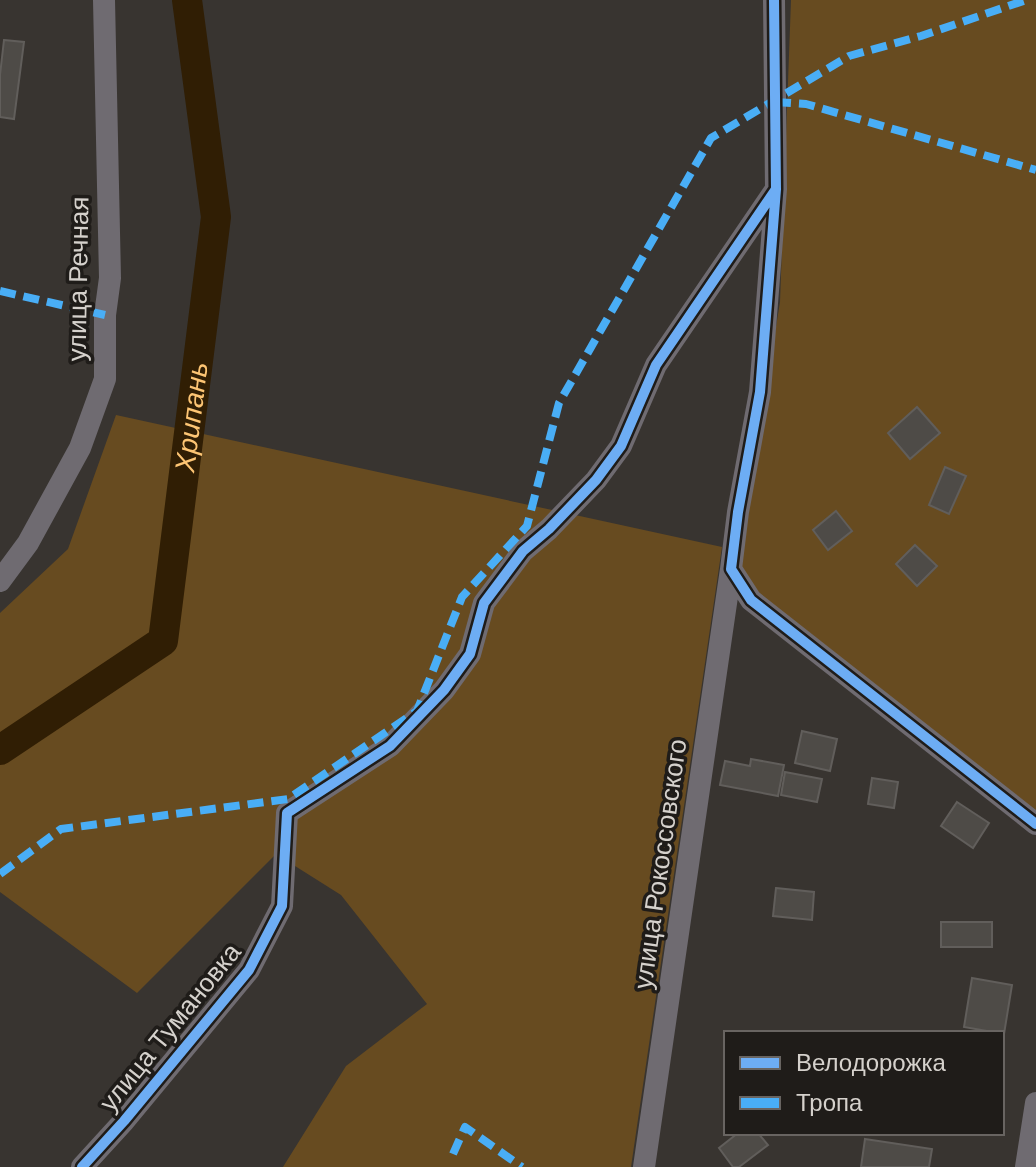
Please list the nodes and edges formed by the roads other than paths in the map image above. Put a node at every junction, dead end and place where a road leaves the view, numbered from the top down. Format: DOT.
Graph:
graph roads {
  1 [pos="104,0"];
  2 [pos="774,0"];
  3 [pos="776,189"];
  4 [pos="731,569"];
  5 [pos="0,581"];
  6 [pos="1036,824"];
  7 [pos="1036,1103"];
  8 [pos="82,1167"];
  9 [pos="644,1167"];
  10 [pos="1026,1167"];
  1 -- 5 [label="street, улица Речная"];
  2 -- 3 [label="street, улица Рокоссовского"];
  3 -- 4 [label="street, улица Рокоссовского"];
  3 -- 8 [label="street, улица Тумановка"];
  4 -- 6 [label="street"];
  4 -- 9 [label="street, улица Рокоссовского"];
  7 -- 10 [label="street"];
}
